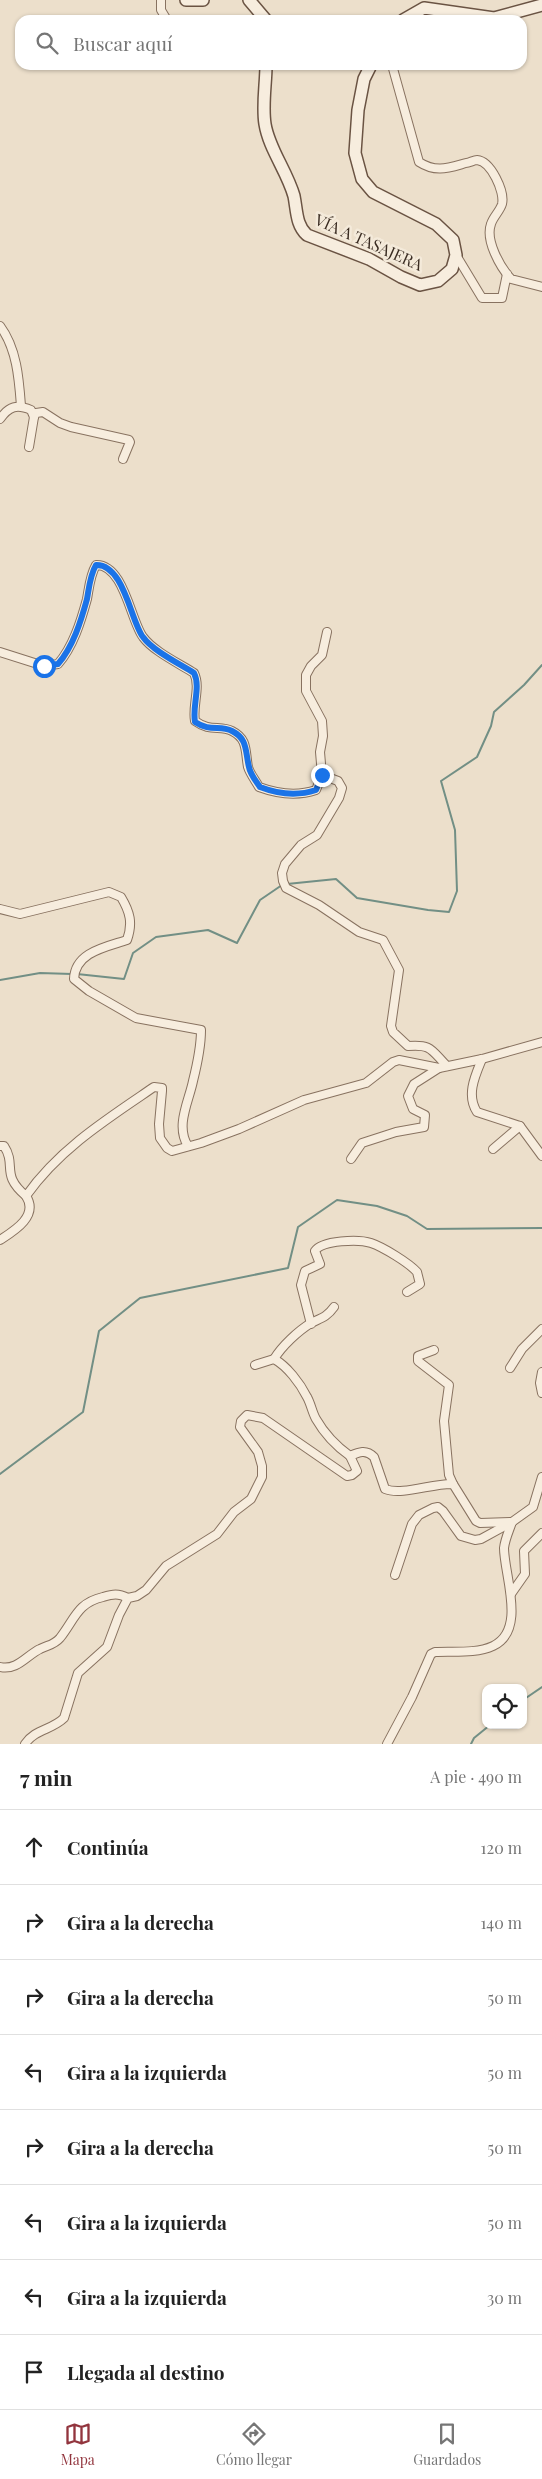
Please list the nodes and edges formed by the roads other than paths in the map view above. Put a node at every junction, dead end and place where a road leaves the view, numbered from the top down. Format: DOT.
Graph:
graph roads {
  1 [pos="161,0"];
  2 [pos="186,0"];
  3 [pos="202,0"];
  4 [pos="249,0"];
  5 [pos="422,4"];
  6 [pos="542,5"];
  7 [pos="164,15"];
  8 [pos="262,15"];
  9 [pos="409,15"];
  10 [pos="479,15"];
  11 [pos="505,15"];
  12 [pos="266,70"];
  13 [pos="368,70"];
  14 [pos="393,70"];
  15 [pos="456,255"];
  16 [pos="507,274"];
  17 [pos="542,287"];
  18 [pos="0,326"];
  19 [pos="21,406"];
  20 [pos="34,417"];
  21 [pos="0,419"];
  22 [pos="29,447"];
  23 [pos="123,459"];
  24 [pos="327,632"];
  25 [pos="0,652"];
  26 [pos="322,775"];
  27 [pos="0,909"];
  28 [pos="542,1042"];
  29 [pos="482,1059"];
  30 [pos="443,1067"];
  31 [pos="520,1126"];
  32 [pos="0,1146"];
  33 [pos="188,1146"];
  34 [pos="493,1149"];
  35 [pos="542,1156"];
  36 [pos="351,1159"];
  37 [pos="26,1196"];
  38 [pos="0,1240"];
  39 [pos="407,1292"];
  40 [pos="334,1307"];
  41 [pos="311,1324"];
  42 [pos="542,1329"];
  43 [pos="434,1350"];
  44 [pos="274,1359"];
  45 [pos="255,1365"];
  46 [pos="510,1368"];
  47 [pos="542,1372"];
  48 [pos="542,1393"];
  49 [pos="350,1456"];
  50 [pos="542,1477"];
  51 [pos="453,1484"];
  52 [pos="512,1522"];
  53 [pos="542,1534"];
  54 [pos="395,1574"];
  55 [pos="511,1594"];
  56 [pos="128,1598"];
  57 [pos="0,1668"];
  58 [pos="25,1744"];
  59 [pos="387,1744"];
  1 -- 7 [label="street"];
  2 -- 3 [label="street"];
  4 -- 8 [label="street"];
  5 -- 9 [label="street"];
  5 -- 10 [label="street"];
  6 -- 11 [label="street"];
  12 -- 15 [label="street, VÍA A TASAJERA"];
  13 -- 15 [label="street"];
  14 -- 16 [label="street"];
  15 -- 16 [label="street"];
  16 -- 17 [label="street"];
  18 -- 19 [label="street"];
  19 -- 20 [label="street"];
  19 -- 21 [label="street"];
  20 -- 22 [label="street"];
  20 -- 23 [label="street"];
  24 -- 26 [label="street"];
  25 -- 26 [label="street"];
  26 -- 30 [label="street"];
  27 -- 33 [label="street"];
  28 -- 29 [label="street"];
  29 -- 30 [label="street"];
  29 -- 31 [label="street"];
  30 -- 33 [label="street"];
  30 -- 36 [label="street"];
  31 -- 34 [label="street"];
  31 -- 35 [label="street"];
  32 -- 37 [label="street"];
  33 -- 37 [label="street"];
  37 -- 38 [label="street"];
  39 -- 41 [label="street"];
  40 -- 41 [label="street"];
  41 -- 44 [label="street"];
  42 -- 46 [label="street"];
  43 -- 51 [label="street"];
  44 -- 45 [label="street"];
  44 -- 49 [label="street"];
  47 -- 48 [label="street"];
  49 -- 51 [label="street"];
  49 -- 56 [label="street"];
  50 -- 52 [label="street"];
  51 -- 52 [label="street"];
  52 -- 54 [label="street"];
  52 -- 55 [label="street"];
  53 -- 55 [label="street"];
  55 -- 59 [label="street"];
  56 -- 57 [label="street"];
  56 -- 58 [label="street"];
}
